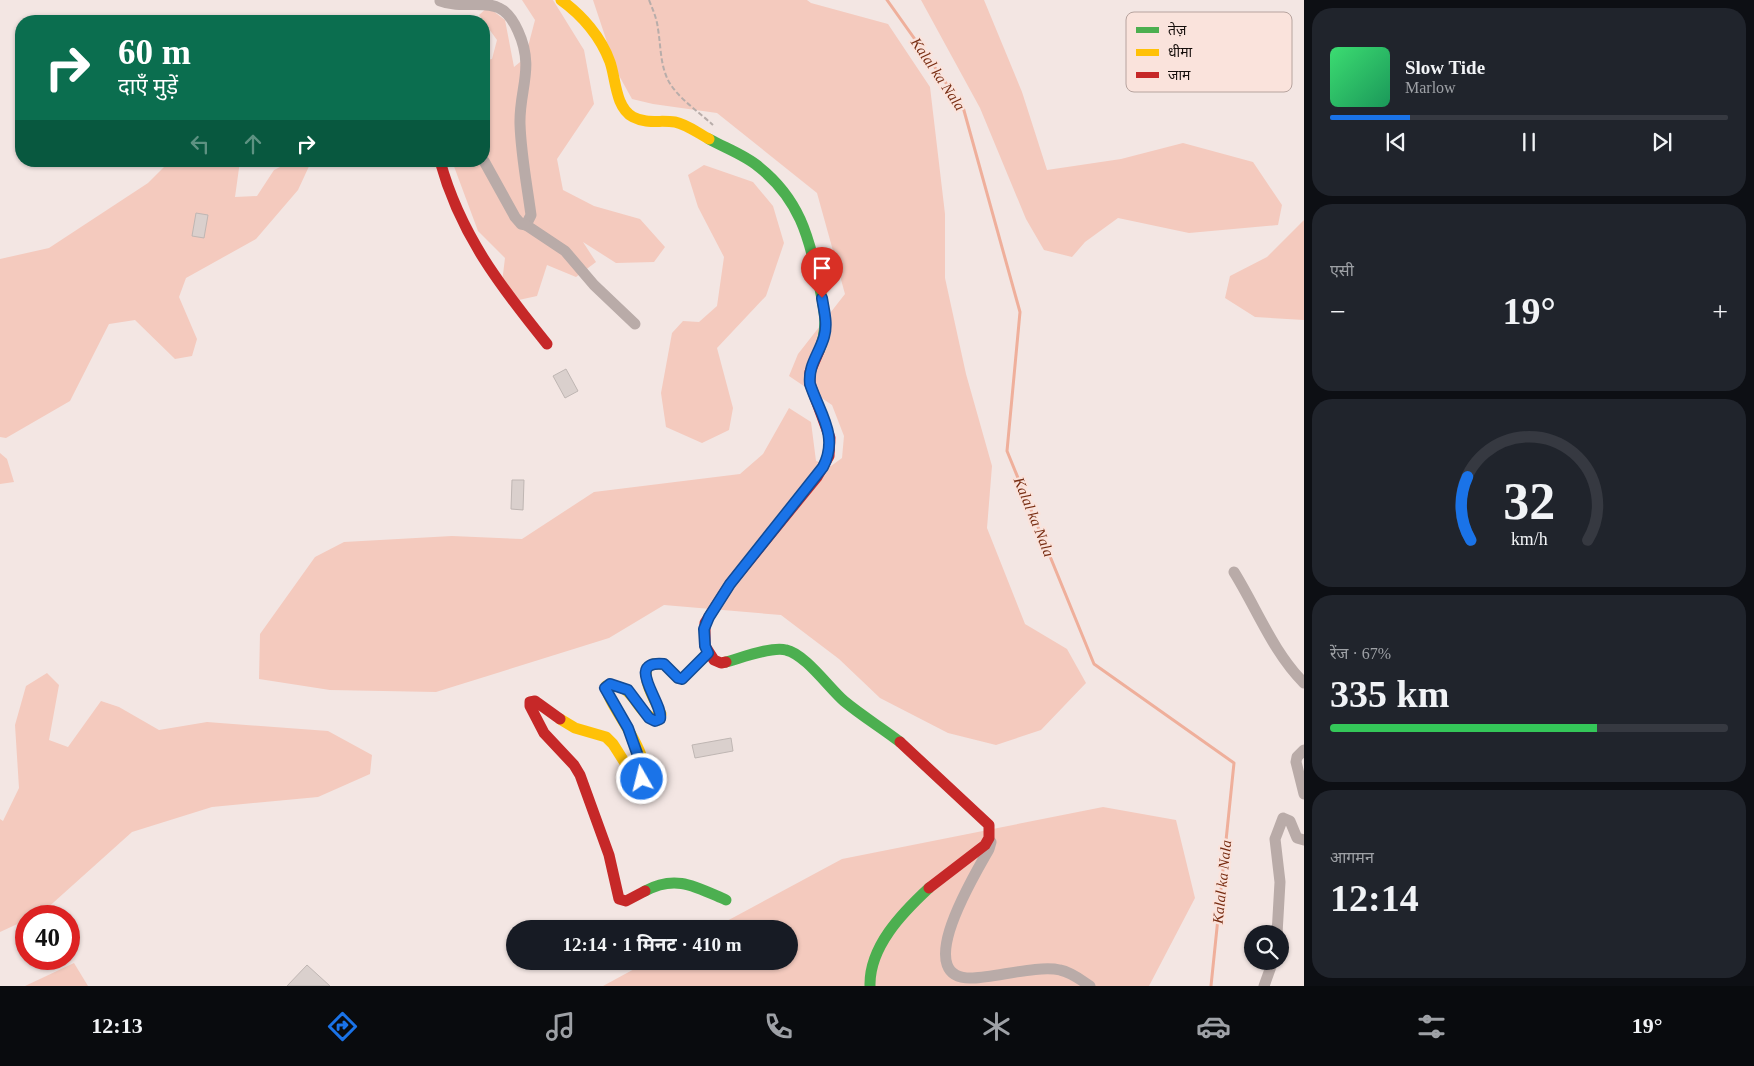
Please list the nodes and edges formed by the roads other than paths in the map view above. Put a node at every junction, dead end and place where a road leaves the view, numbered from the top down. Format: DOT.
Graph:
graph roads {
  1 [pos="439,0"];
  2 [pos="561,0"];
  3 [pos="442,167"];
  4 [pos="487,167"];
  5 [pos="526,225"];
  6 [pos="635,324"];
  7 [pos="547,344"];
  8 [pos="1234,572"];
  9 [pos="708,653"];
  10 [pos="1304,683"];
  11 [pos="1304,750"];
  12 [pos="1304,794"];
  13 [pos="990,830"];
  14 [pos="1304,840"];
  15 [pos="726,900"];
  16 [pos="1278,925"];
  17 [pos="1270,970"];
  18 [pos="870,986"];
  19 [pos="1090,986"];
  20 [pos="1264,986"];
  1 -- 5 [label="street"];
  2 -- 9 [label="street"];
  3 -- 7 [label="street"];
  4 -- 5 [label="street"];
  5 -- 6 [label="street"];
  8 -- 10 [label="street"];
  9 -- 13 [label="street"];
  9 -- 15 [label="street"];
  11 -- 12 [label="street"];
  13 -- 18 [label="street"];
  13 -- 19 [label="street"];
  14 -- 16 [label="street"];
  17 -- 20 [label="street"];
}
